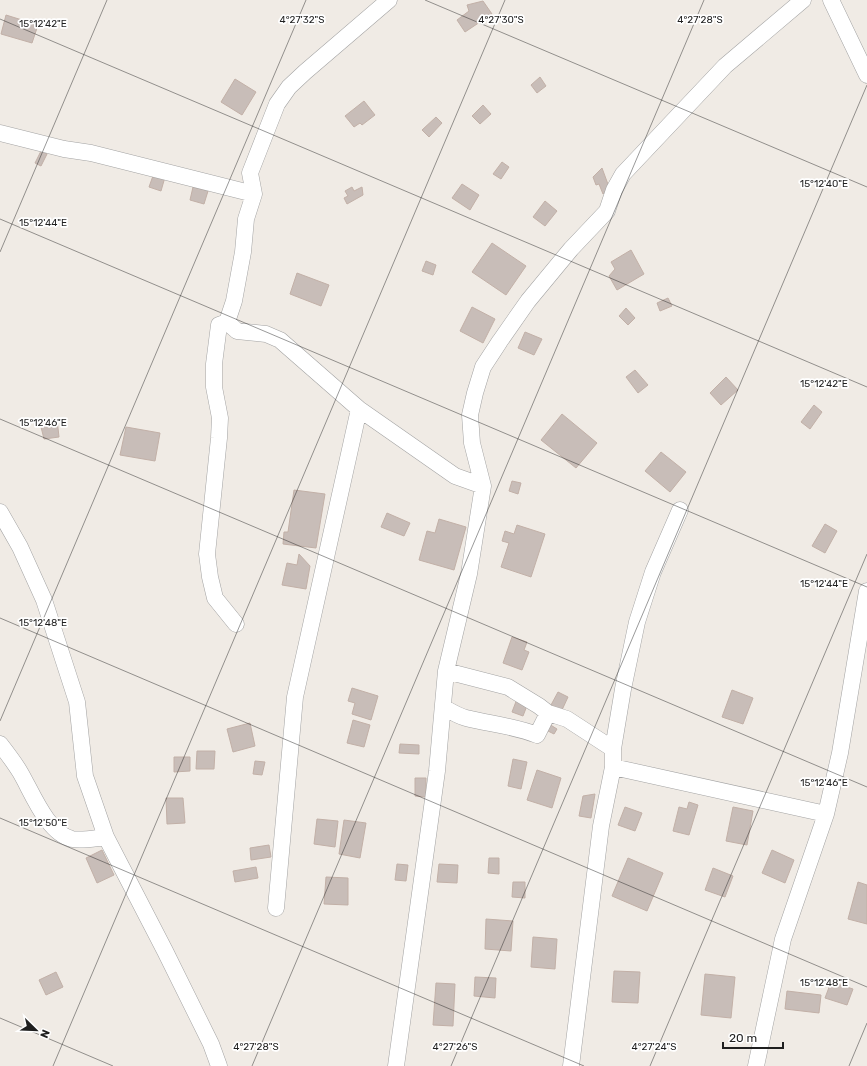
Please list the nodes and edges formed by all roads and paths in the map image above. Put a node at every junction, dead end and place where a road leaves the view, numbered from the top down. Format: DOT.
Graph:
graph roads {
  1 [pos="389,0"];
  2 [pos="803,0"];
  3 [pos="831,0"];
  4 [pos="867,75"];
  5 [pos="0,133"];
  6 [pos="254,194"];
  7 [pos="227,322"];
  8 [pos="359,409"];
  9 [pos="483,486"];
  10 [pos="680,510"];
  11 [pos="0,512"];
  12 [pos="867,591"];
  13 [pos="236,624"];
  14 [pos="446,671"];
  15 [pos="443,707"];
  16 [pos="548,713"];
  17 [pos="0,744"];
  18 [pos="613,749"];
  19 [pos="613,768"];
  20 [pos="826,814"];
  21 [pos="106,837"];
  22 [pos="276,908"];
  23 [pos="219,1066"];
  24 [pos="396,1066"];
  25 [pos="571,1066"];
  26 [pos="756,1066"];
  1 -- 6 [label="street"];
  2 -- 9 [label="street"];
  3 -- 4 [label="street"];
  5 -- 6 [label="street"];
  6 -- 7 [label="street"];
  7 -- 8 [label="street"];
  7 -- 13 [label="street"];
  8 -- 9 [label="street"];
  8 -- 22 [label="street"];
  9 -- 14 [label="street"];
  10 -- 18 [label="street"];
  11 -- 21 [label="street"];
  12 -- 20 [label="street"];
  14 -- 15 [label="street"];
  14 -- 16 [label="street"];
  15 -- 16 [label="street"];
  15 -- 24 [label="street"];
  16 -- 18 [label="street"];
  17 -- 21 [label="street"];
  18 -- 19 [label="street"];
  19 -- 20 [label="street"];
  19 -- 25 [label="street"];
  20 -- 26 [label="street"];
  21 -- 23 [label="street"];
}
